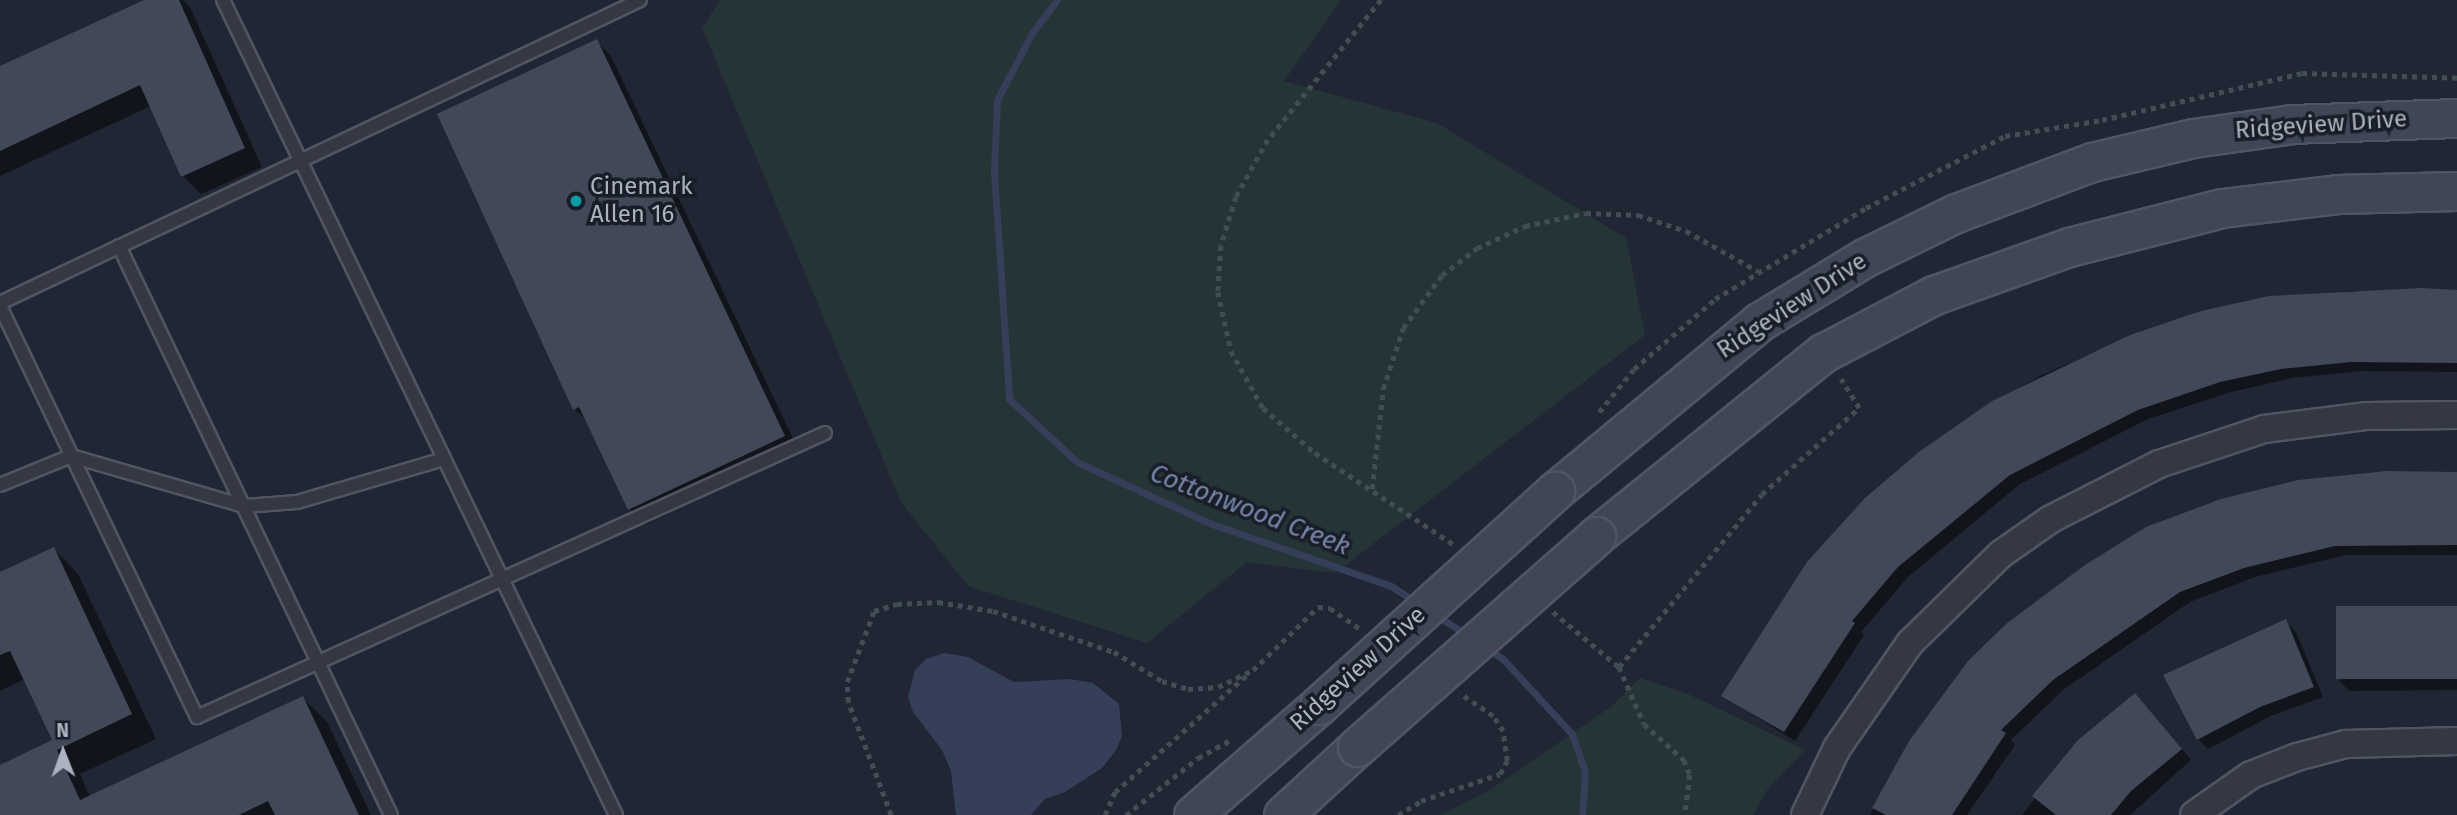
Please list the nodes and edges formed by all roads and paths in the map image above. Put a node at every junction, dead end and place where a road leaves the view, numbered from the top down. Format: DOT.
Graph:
graph roads {
  1 [pos="223,0"];
  2 [pos="640,0"];
  3 [pos="1381,0"];
  4 [pos="2457,118"];
  5 [pos="304,159"];
  6 [pos="2457,191"];
  7 [pos="119,246"];
  8 [pos="1758,271"];
  9 [pos="0,304"];
  10 [pos="1841,379"];
  11 [pos="2457,415"];
  12 [pos="825,433"];
  13 [pos="71,456"];
  14 [pos="444,459"];
  15 [pos="0,485"];
  16 [pos="1372,489"];
  17 [pos="244,506"];
  18 [pos="1461,550"];
  19 [pos="501,580"];
  20 [pos="1550,610"];
  21 [pos="319,662"];
  22 [pos="1619,667"];
  23 [pos="1253,670"];
  24 [pos="1230,681"];
  25 [pos="1242,733"];
  26 [pos="2457,741"];
  27 [pos="390,815"];
  28 [pos="616,815"];
  29 [pos="891,815"];
  30 [pos="1105,815"];
  31 [pos="1126,815"];
  32 [pos="1193,815"];
  33 [pos="1283,815"];
  34 [pos="1685,815"];
  35 [pos="1805,815"];
  36 [pos="2194,815"];
  1 -- 5 [label="lane"];
  2 -- 5 [label="lane"];
  3 -- 16 [label="path"];
  4 -- 32 [label="main road, Ridgeview Drive, bridge"];
  5 -- 7 [label="lane"];
  5 -- 14 [label="lane"];
  6 -- 33 [label="main road, bridge"];
  7 -- 9 [label="lane"];
  7 -- 17 [label="lane"];
  8 -- 16 [label="path"];
  9 -- 13 [label="lane"];
  10 -- 22 [label="path"];
  11 -- 35 [label="street"];
  12 -- 19 [label="lane"];
  13 -- 15 [label="lane"];
  13 -- 17 [label="lane"];
  13 -- 21 [label="lane"];
  14 -- 17 [label="lane"];
  14 -- 19 [label="lane"];
  16 -- 18 [label="path"];
  17 -- 21 [label="lane"];
  19 -- 21 [label="lane"];
  19 -- 28 [label="lane"];
  20 -- 22 [label="path"];
  21 -- 27 [label="lane"];
  22 -- 34 [label="path"];
  23 -- 30 [label="path"];
  24 -- 29 [label="path"];
  25 -- 31 [label="path"];
  26 -- 36 [label="street"];
}
